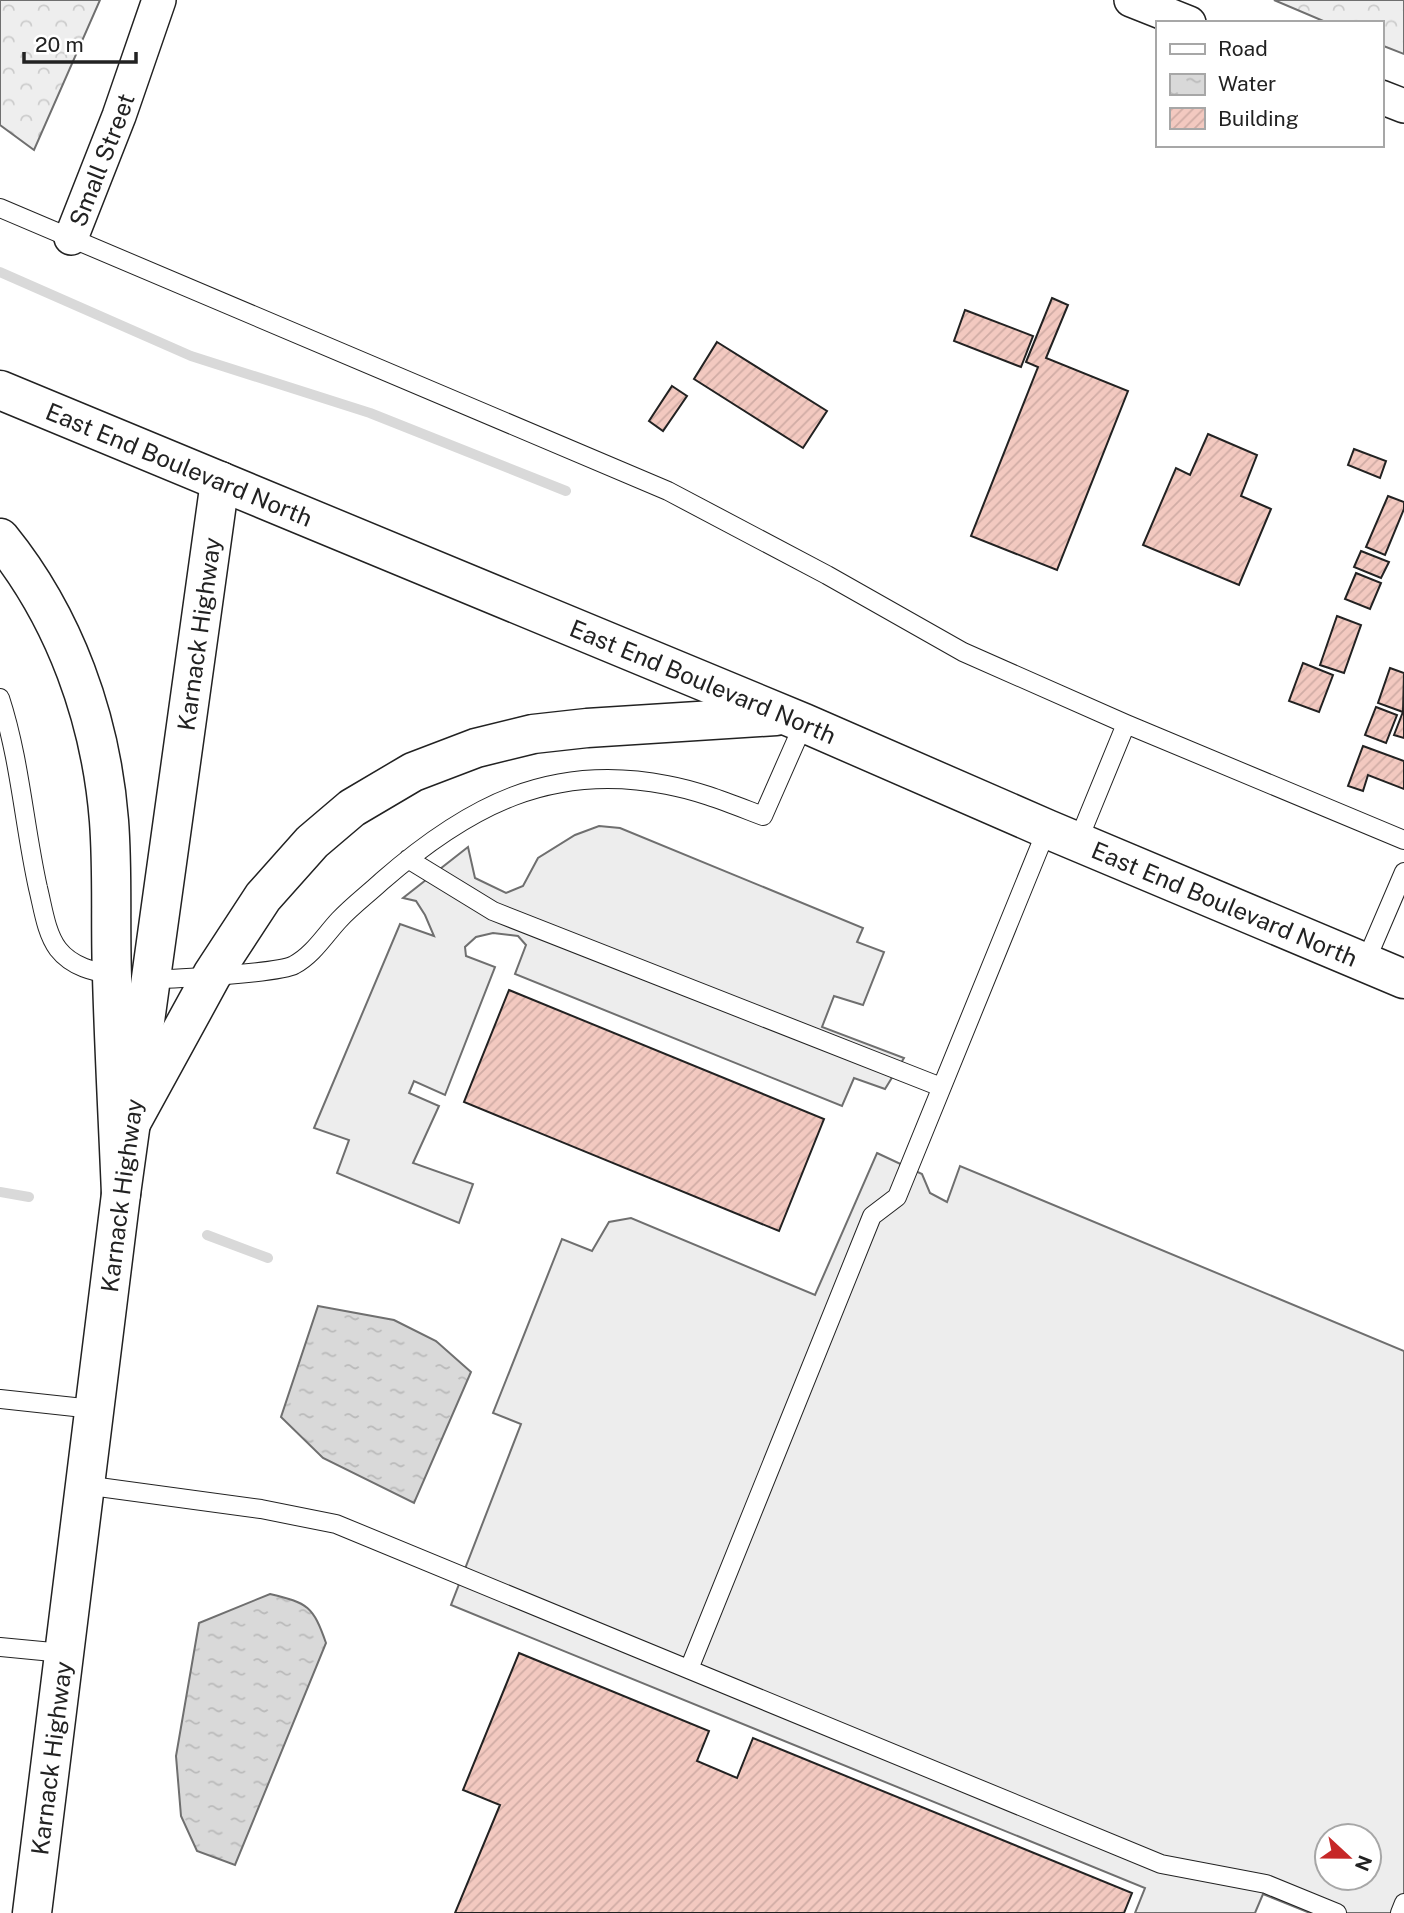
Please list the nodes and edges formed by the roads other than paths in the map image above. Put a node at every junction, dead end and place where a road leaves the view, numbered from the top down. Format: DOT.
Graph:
graph roads {
  1 [pos="159,0"];
  2 [pos="1131,0"];
  3 [pos="1184,21"];
  4 [pos="1383,98"];
  5 [pos="1404,106"];
  6 [pos="0,208"];
  7 [pos="71,238"];
  8 [pos="0,390"];
  9 [pos="220,481"];
  10 [pos="0,538"];
  11 [pos="0,698"];
  12 [pos="794,719"];
  13 [pos="1126,724"];
  14 [pos="1062,835"];
  15 [pos="1404,840"];
  16 [pos="408,859"];
  17 [pos="1404,872"];
  18 [pos="1365,963"];
  19 [pos="111,975"];
  20 [pos="212,975"];
  21 [pos="151,979"];
  22 [pos="1404,979"];
  23 [pos="941,1087"];
  24 [pos="131,1123"];
  25 [pos="121,1194"];
  26 [pos="0,1399"];
  27 [pos="93,1409"];
  28 [pos="84,1485"];
  29 [pos="0,1647"];
  30 [pos="63,1653"];
  31 [pos="689,1669"];
  32 [pos="1404,1903"];
  33 [pos="32,1913"];
  34 [pos="1337,1913"];
  35 [pos="1400,1913"];
  1 -- 7 [label="street, Small Street"];
  2 -- 3 [label="street"];
  4 -- 5 [label="street"];
  6 -- 7 [label="lane"];
  7 -- 13 [label="lane"];
  8 -- 9 [label="main road, East End Boulevard North"];
  9 -- 12 [label="main road, East End Boulevard North"];
  9 -- 21 [label="main road, Karnack Highway"];
  10 -- 19 [label="main road"];
  11 -- 19 [label="lane"];
  12 -- 14 [label="main road, East End Boulevard North"];
  12 -- 16 [label="lane"];
  12 -- 20 [label="main road"];
  13 -- 14 [label="lane"];
  13 -- 15 [label="lane"];
  14 -- 18 [label="main road, East End Boulevard North"];
  14 -- 23 [label="lane"];
  16 -- 20 [label="lane"];
  16 -- 23 [label="lane"];
  17 -- 18 [label="lane"];
  18 -- 22 [label="main road, East End Boulevard North"];
  19 -- 21 [label="lane"];
  19 -- 25 [label="main road"];
  20 -- 21 [label="lane"];
  20 -- 24 [label="main road"];
  21 -- 24 [label="main road, Karnack Highway"];
  23 -- 31 [label="lane"];
  24 -- 25 [label="main road, Karnack Highway"];
  25 -- 27 [label="main road, Karnack Highway"];
  26 -- 27 [label="lane"];
  27 -- 28 [label="main road, Karnack Highway"];
  28 -- 30 [label="main road, Karnack Highway"];
  28 -- 31 [label="lane"];
  29 -- 30 [label="lane"];
  30 -- 33 [label="main road, Karnack Highway"];
  31 -- 34 [label="lane"];
  32 -- 35 [label="lane"];
}
